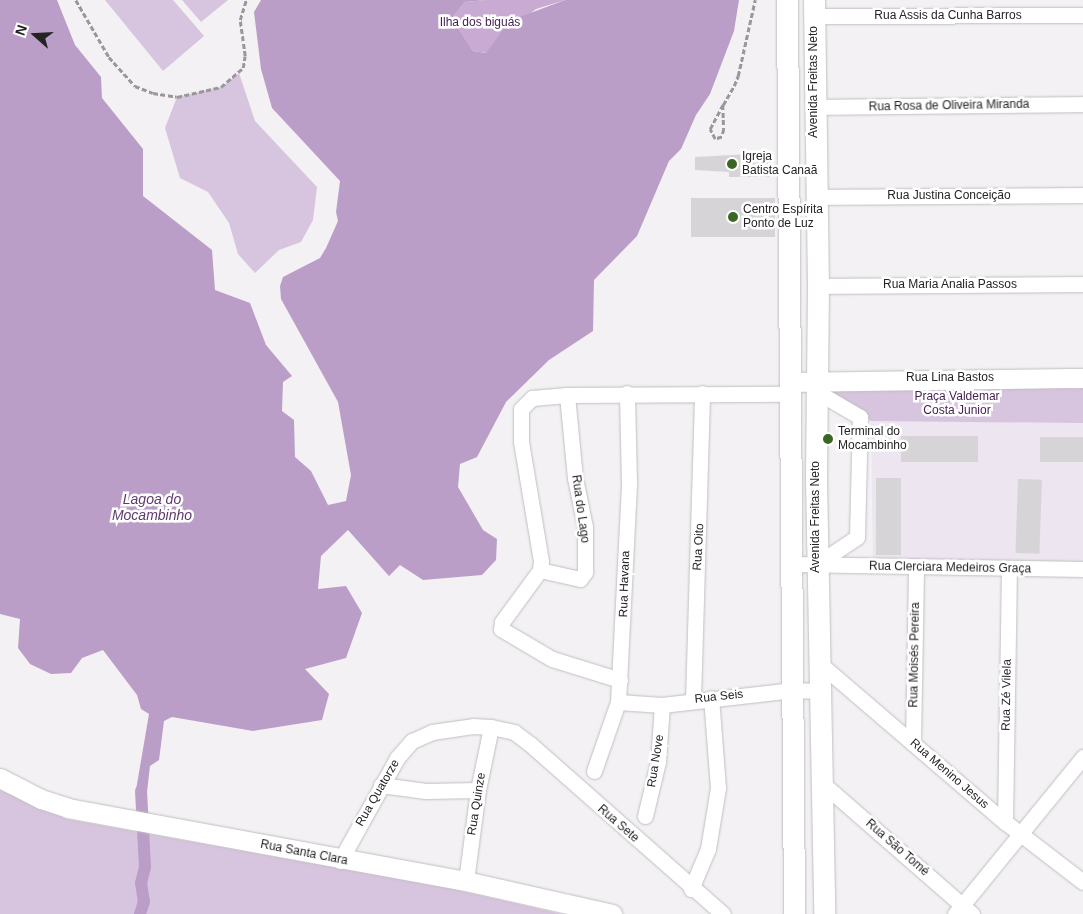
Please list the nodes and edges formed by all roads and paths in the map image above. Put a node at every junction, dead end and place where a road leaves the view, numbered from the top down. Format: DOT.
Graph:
graph roads {
  1 [pos="76,0"];
  2 [pos="246,0"];
  3 [pos="755,0"];
  4 [pos="787,0"];
  5 [pos="814,8"];
  6 [pos="1083,15"];
  7 [pos="723,104"];
  8 [pos="1083,104"];
  9 [pos="815,107"];
  10 [pos="815,138"];
  11 [pos="788,139"];
  12 [pos="1083,195"];
  13 [pos="814,197"];
  14 [pos="1083,284"];
  15 [pos="818,286"];
  16 [pos="1083,378"];
  17 [pos="817,386"];
  18 [pos="791,388"];
  19 [pos="627,393"];
  20 [pos="702,393"];
  21 [pos="567,395"];
  22 [pos="794,564"];
  23 [pos="817,565"];
  24 [pos="916,568"];
  25 [pos="1009,568"];
  26 [pos="1083,569"];
  27 [pos="540,570"];
  28 [pos="818,662"];
  29 [pos="620,680"];
  30 [pos="792,690"];
  31 [pos="819,691"];
  32 [pos="711,698"];
  33 [pos="693,700"];
  34 [pos="618,702"];
  35 [pos="662,705"];
  36 [pos="491,727"];
  37 [pos="514,732"];
  38 [pos="913,743"];
  39 [pos="1083,757"];
  40 [pos="594,771"];
  41 [pos="0,778"];
  42 [pos="822,783"];
  43 [pos="381,785"];
  44 [pos="478,790"];
  45 [pos="645,816"];
  46 [pos="1005,822"];
  47 [pos="1021,835"];
  48 [pos="340,860"];
  49 [pos="466,882"];
  50 [pos="1083,882"];
  51 [pos="692,889"];
  52 [pos="963,911"];
  53 [pos="612,914"];
  54 [pos="723,914"];
  55 [pos="794,914"];
  56 [pos="824,914"];
  1 -- 2 [label="path"];
  3 -- 7 [label="path"];
  4 -- 11 [label="main road, Avenida Freitas Neto"];
  5 -- 6 [label="street, Rua Assis da Cunha Barros"];
  5 -- 9 [label="main road, Avenida Freitas Neto"];
  7 -- 7 [label="path"];
  8 -- 9 [label="street, Rua Rosa de Oliveira Miranda"];
  9 -- 10 [label="main road, Avenida Freitas Neto"];
  10 -- 11 [label="main road"];
  10 -- 13 [label="main road, Avenida Freitas Neto"];
  11 -- 18 [label="main road, Avenida Freitas Neto"];
  12 -- 13 [label="street, Rua Justina Conceição"];
  13 -- 15 [label="main road, Avenida Freitas Neto"];
  14 -- 15 [label="street, Rua Maria Analia Passos"];
  15 -- 17 [label="main road, Avenida Freitas Neto"];
  16 -- 17 [label="street, Rua Lina Bastos"];
  17 -- 18 [label="street, Rua Lina Bastos"];
  17 -- 23 [label="main road, Avenida Freitas Neto"];
  17 -- 23 [label="street"];
  18 -- 20 [label="street"];
  18 -- 22 [label="main road, Avenida Freitas Neto"];
  19 -- 20 [label="street"];
  19 -- 21 [label="street"];
  19 -- 29 [label="street, Rua Havana"];
  20 -- 33 [label="street, Rua Oito"];
  21 -- 27 [label="street"];
  21 -- 27 [label="street, Rua do Lago"];
  22 -- 23 [label="street, Rua Clerciara Medeiros Graça"];
  22 -- 30 [label="main road, Avenida Freitas Neto"];
  23 -- 24 [label="street, Rua Clerciara Medeiros Graça"];
  23 -- 28 [label="main road, Avenida Freitas Neto"];
  24 -- 25 [label="street, Rua Clerciara Medeiros Graça"];
  24 -- 38 [label="street, Rua Moisés Pereira"];
  25 -- 26 [label="street, Rua Clerciara Medeiros Graça"];
  25 -- 46 [label="street, Rua Zé Vilela"];
  27 -- 29 [label="street"];
  28 -- 31 [label="main road, Avenida Freitas Neto"];
  28 -- 38 [label="street, Rua Menino Jesus"];
  29 -- 34 [label="street, Rua Havana"];
  30 -- 31 [label="street, Rua Seis"];
  30 -- 32 [label="street, Rua Seis"];
  30 -- 55 [label="main road, Avenida Freitas Neto"];
  31 -- 42 [label="main road, Avenida Freitas Neto"];
  32 -- 33 [label="street, Rua Seis"];
  32 -- 51 [label="street"];
  33 -- 35 [label="street, Rua Seis"];
  34 -- 35 [label="street, Rua Seis"];
  34 -- 40 [label="street, Rua Havana"];
  35 -- 45 [label="street, Rua Nove"];
  36 -- 37 [label="street, Rua Quatorze"];
  36 -- 43 [label="street, Rua Quatorze"];
  36 -- 44 [label="street, Rua Quinze"];
  37 -- 51 [label="street, Rua Sete"];
  38 -- 46 [label="street, Rua Menino Jesus"];
  39 -- 47 [label="street"];
  41 -- 48 [label="street, Rua Santa Clara"];
  42 -- 52 [label="street, Rua São Tomé"];
  42 -- 56 [label="main road, Avenida Freitas Neto"];
  43 -- 44 [label="street"];
  43 -- 48 [label="street, Rua Quatorze"];
  44 -- 49 [label="street, Rua Quinze"];
  46 -- 47 [label="street, Rua Menino Jesus"];
  47 -- 50 [label="street, Rua Menino Jesus"];
  47 -- 52 [label="street"];
  48 -- 49 [label="street, Rua Santa Clara"];
  49 -- 53 [label="street, Rua Santa Clara"];
  51 -- 54 [label="street, Rua Sete"];
}
